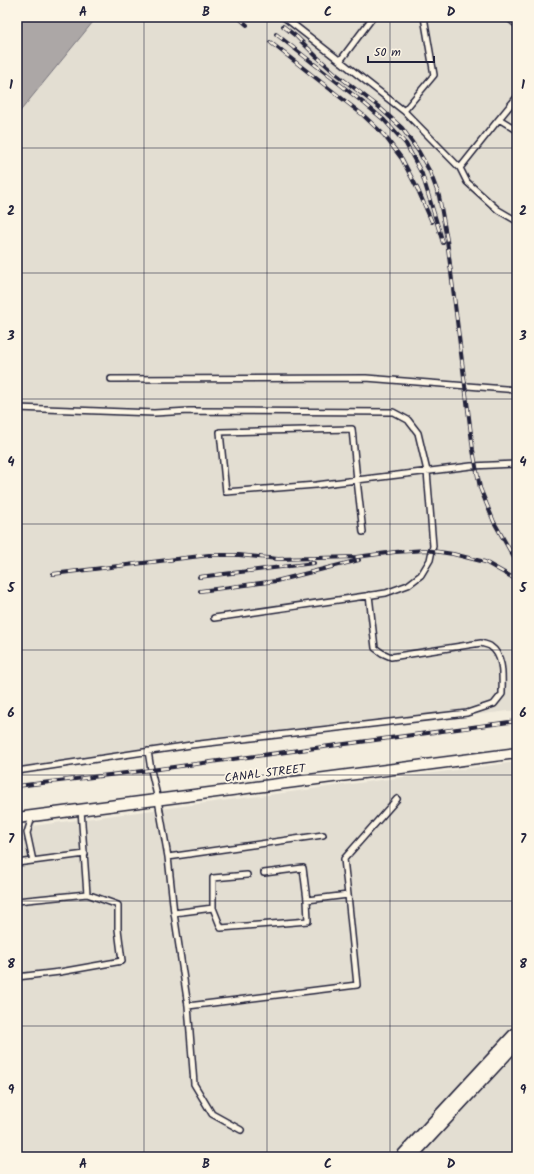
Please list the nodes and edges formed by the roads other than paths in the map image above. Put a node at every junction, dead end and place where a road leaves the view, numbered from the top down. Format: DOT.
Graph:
graph roads {
  1 [pos="284,17"];
  2 [pos="373,17"];
  3 [pos="424,17"];
  4 [pos="507,17"];
  5 [pos="517,25"];
  6 [pos="340,61"];
  7 [pos="517,97"];
  8 [pos="404,111"];
  9 [pos="500,120"];
  10 [pos="517,130"];
  11 [pos="460,168"];
  12 [pos="517,220"];
  13 [pos="111,379"];
  14 [pos="517,390"];
  15 [pos="17,408"];
  16 [pos="517,464"];
  17 [pos="427,471"];
  18 [pos="357,480"];
  19 [pos="363,532"];
  20 [pos="369,595"];
  21 [pos="214,618"];
  22 [pos="148,751"];
  23 [pos="517,753"];
  24 [pos="17,771"];
  25 [pos="397,799"];
  26 [pos="158,800"];
  27 [pos="82,810"];
  28 [pos="32,816"];
  29 [pos="17,818"];
  30 [pos="323,835"];
  31 [pos="85,854"];
  32 [pos="168,857"];
  33 [pos="33,861"];
  34 [pos="17,863"];
  35 [pos="264,873"];
  36 [pos="247,875"];
  37 [pos="88,894"];
  38 [pos="348,895"];
  39 [pos="307,900"];
  40 [pos="17,901"];
  41 [pos="214,908"];
  42 [pos="174,912"];
  43 [pos="17,977"];
  44 [pos="188,1006"];
  45 [pos="517,1037"];
  46 [pos="241,1130"];
  47 [pos="406,1157"];
  1 -- 6 [label="lane"];
  2 -- 6 [label="lane"];
  3 -- 8 [label="lane"];
  4 -- 5 [label="lane"];
  6 -- 8 [label="lane"];
  7 -- 9 [label="lane"];
  8 -- 11 [label="lane"];
  9 -- 10 [label="lane"];
  9 -- 11 [label="lane"];
  11 -- 12 [label="lane"];
  13 -- 14 [label="lane"];
  15 -- 17 [label="lane"];
  16 -- 17 [label="lane"];
  17 -- 18 [label="lane"];
  17 -- 20 [label="lane"];
  18 -- 18 [label="lane"];
  18 -- 19 [label="lane"];
  20 -- 21 [label="lane"];
  20 -- 22 [label="lane"];
  22 -- 24 [label="lane"];
  22 -- 26 [label="lane"];
  23 -- 26 [label="street, CANAL STREET"];
  25 -- 38 [label="lane"];
  26 -- 27 [label="street, CANAL STREET"];
  26 -- 32 [label="lane"];
  27 -- 28 [label="street, CANAL STREET"];
  27 -- 31 [label="lane"];
  28 -- 29 [label="street, CANAL STREET"];
  28 -- 33 [label="lane"];
  30 -- 32 [label="lane"];
  31 -- 33 [label="lane"];
  31 -- 37 [label="lane"];
  32 -- 42 [label="lane"];
  33 -- 34 [label="lane"];
  35 -- 39 [label="lane"];
  36 -- 41 [label="lane"];
  37 -- 40 [label="lane"];
  37 -- 43 [label="lane"];
  38 -- 39 [label="lane"];
  38 -- 44 [label="lane"];
  39 -- 41 [label="lane"];
  41 -- 42 [label="lane"];
  42 -- 44 [label="lane"];
  44 -- 46 [label="lane"];
  45 -- 47 [label="highway"];
}
